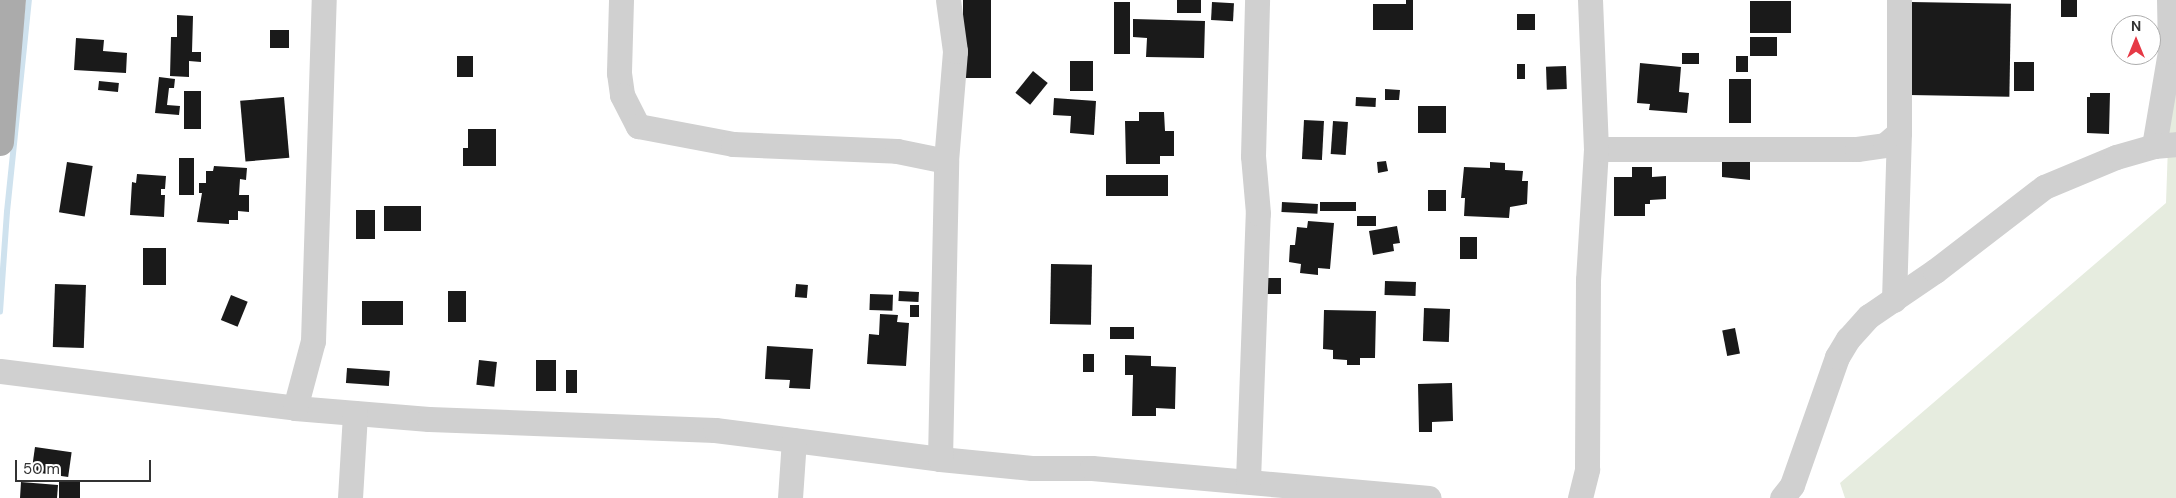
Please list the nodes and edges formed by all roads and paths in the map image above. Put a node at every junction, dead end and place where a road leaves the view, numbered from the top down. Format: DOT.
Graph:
graph roads {
  1 [pos="12,0"];
  2 [pos="324,0"];
  3 [pos="621,0"];
  4 [pos="948,0"];
  5 [pos="1257,0"];
  6 [pos="1590,0"];
  7 [pos="1899,0"];
  8 [pos="2169,0"];
  9 [pos="1899,133"];
  10 [pos="0,142"];
  11 [pos="2165,145"];
  12 [pos="1596,149"];
  13 [pos="946,161"];
  14 [pos="1894,300"];
  15 [pos="0,371"];
  16 [pos="295,408"];
  17 [pos="355,413"];
  18 [pos="794,440"];
  19 [pos="940,459"];
  20 [pos="1248,480"];
  21 [pos="1359,495"];
  22 [pos="350,498"];
  23 [pos="790,498"];
  24 [pos="1429,498"];
  25 [pos="1580,498"];
  26 [pos="1782,498"];
  1 -- 10 [label="main road"];
  2 -- 16 [label="street"];
  3 -- 13 [label="street"];
  4 -- 13 [label="street"];
  5 -- 20 [label="street"];
  6 -- 12 [label="street"];
  7 -- 9 [label="street"];
  8 -- 11 [label="street"];
  9 -- 12 [label="street"];
  9 -- 14 [label="street"];
  11 -- 14 [label="street"];
  12 -- 25 [label="street"];
  13 -- 19 [label="street"];
  14 -- 26 [label="street"];
  15 -- 16 [label="street"];
  16 -- 17 [label="street"];
  17 -- 18 [label="street"];
  17 -- 22 [label="street"];
  18 -- 19 [label="street"];
  18 -- 23 [label="street"];
  19 -- 20 [label="street"];
  20 -- 21 [label="street"];
  21 -- 24 [label="street"];
}
